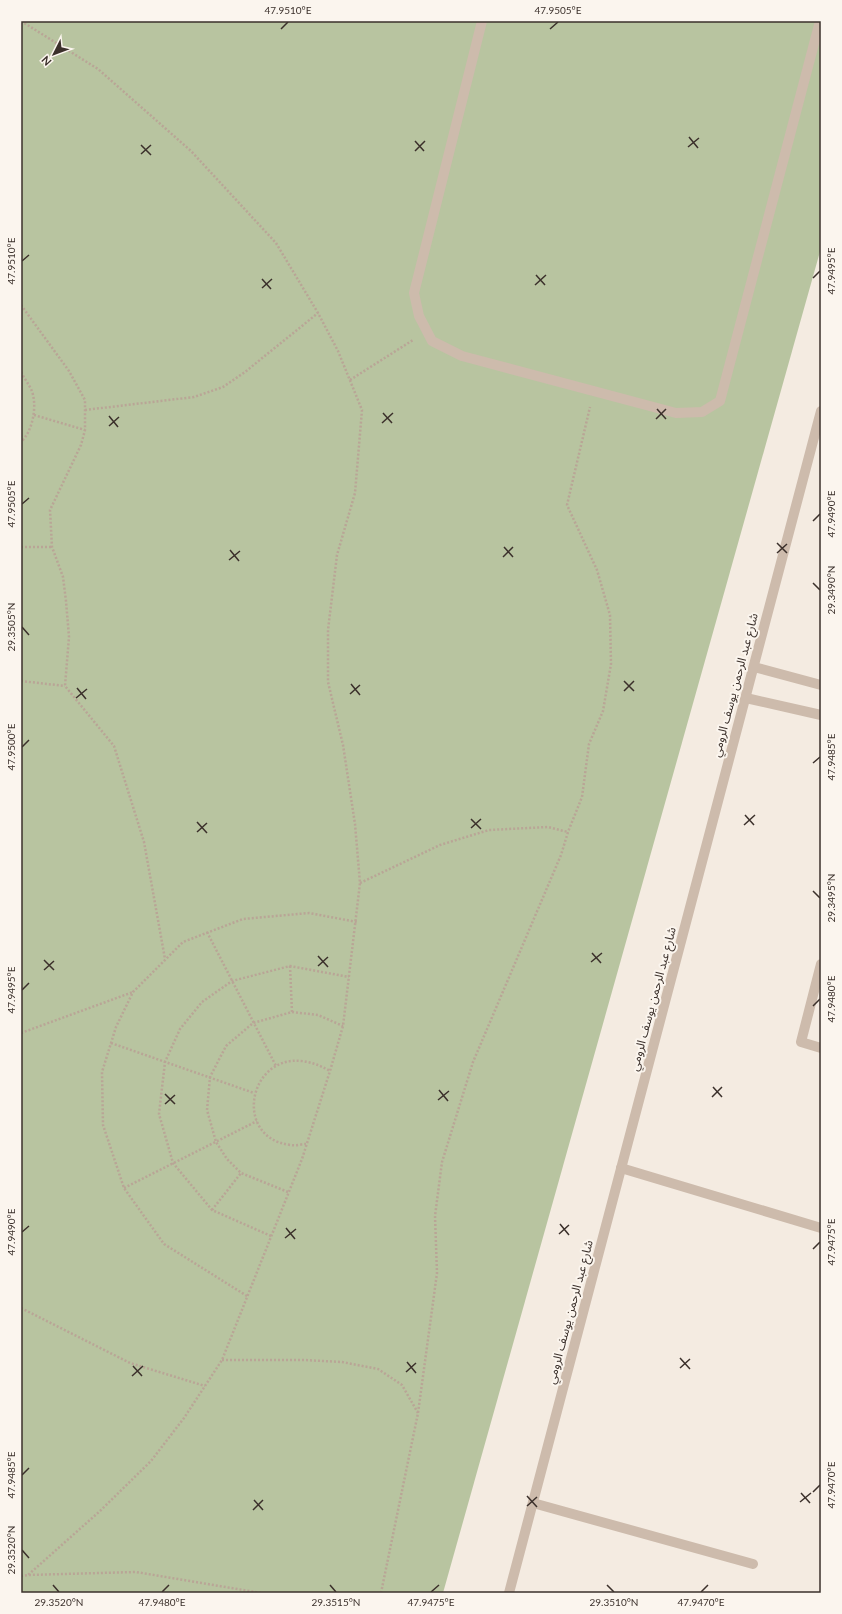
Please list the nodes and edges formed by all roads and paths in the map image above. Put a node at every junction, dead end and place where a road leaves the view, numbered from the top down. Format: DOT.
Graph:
graph roads {
  1 [pos="22,21"];
  2 [pos="482,21"];
  3 [pos="820,21"];
  4 [pos="21,305"];
  5 [pos="318,314"];
  6 [pos="426,331"];
  7 [pos="21,372"];
  8 [pos="350,380"];
  9 [pos="594,391"];
  10 [pos="84,410"];
  11 [pos="821,411"];
  12 [pos="34,414"];
  13 [pos="85,430"];
  14 [pos="21,442"];
  15 [pos="21,547"];
  16 [pos="52,547"];
  17 [pos="754,667"];
  18 [pos="21,681"];
  19 [pos="821,685"];
  20 [pos="65,686"];
  21 [pos="746,698"];
  22 [pos="821,715"];
  23 [pos="568,832"];
  24 [pos="360,883"];
  25 [pos="356,922"];
  26 [pos="208,932"];
  27 [pos="165,959"];
  28 [pos="821,964"];
  29 [pos="290,966"];
  30 [pos="349,977"];
  31 [pos="232,981"];
  32 [pos="133,992"];
  33 [pos="292,1012"];
  34 [pos="253,1023"];
  35 [pos="343,1026"];
  36 [pos="21,1033"];
  37 [pos="111,1043"];
  38 [pos="821,1048"];
  39 [pos="165,1062"];
  40 [pos="276,1066"];
  41 [pos="330,1071"];
  42 [pos="210,1077"];
  43 [pos="254,1093"];
  44 [pos="257,1121"];
  45 [pos="216,1142"];
  46 [pos="306,1144"];
  47 [pos="174,1163"];
  48 [pos="621,1168"];
  49 [pos="241,1173"];
  50 [pos="124,1188"];
  51 [pos="288,1192"];
  52 [pos="212,1210"];
  53 [pos="821,1228"];
  54 [pos="271,1236"];
  55 [pos="247,1296"];
  56 [pos="21,1308"];
  57 [pos="222,1360"];
  58 [pos="205,1386"];
  59 [pos="418,1413"];
  60 [pos="533,1502"];
  61 [pos="753,1564"];
  62 [pos="28,1574"];
  63 [pos="21,1576"];
  64 [pos="261,1593"];
  65 [pos="381,1593"];
  66 [pos="509,1593"];
  1 -- 5 [label="path"];
  2 -- 6 [label="street"];
  3 -- 9 [label="street"];
  4 -- 10 [label="path"];
  5 -- 8 [label="path"];
  5 -- 10 [label="path"];
  6 -- 8 [label="path"];
  6 -- 9 [label="street"];
  7 -- 12 [label="path"];
  8 -- 24 [label="path"];
  9 -- 23 [label="path"];
  10 -- 13 [label="path"];
  11 -- 17 [label="street, شارع عبد الرحمن يوسف الرومي"];
  12 -- 13 [label="path"];
  12 -- 14 [label="path"];
  13 -- 16 [label="path"];
  15 -- 16 [label="path"];
  16 -- 20 [label="path"];
  17 -- 19 [label="street"];
  17 -- 21 [label="street, شارع عبد الرحمن يوسف الرومي"];
  18 -- 20 [label="path"];
  20 -- 27 [label="path"];
  21 -- 22 [label="street"];
  21 -- 48 [label="street, شارع عبد الرحمن يوسف الرومي"];
  23 -- 24 [label="path"];
  23 -- 59 [label="path"];
  24 -- 25 [label="path"];
  25 -- 26 [label="path"];
  25 -- 30 [label="path"];
  26 -- 27 [label="path"];
  26 -- 31 [label="path"];
  27 -- 32 [label="path"];
  28 -- 38 [label="street"];
  29 -- 30 [label="path"];
  29 -- 31 [label="path"];
  29 -- 33 [label="path"];
  30 -- 35 [label="path"];
  31 -- 34 [label="path"];
  31 -- 39 [label="path"];
  32 -- 36 [label="path"];
  32 -- 37 [label="path"];
  33 -- 34 [label="path"];
  33 -- 35 [label="path"];
  34 -- 40 [label="path"];
  34 -- 42 [label="path"];
  35 -- 41 [label="path"];
  37 -- 39 [label="path"];
  37 -- 50 [label="path"];
  39 -- 42 [label="path"];
  39 -- 47 [label="path"];
  40 -- 41 [label="path"];
  40 -- 43 [label="path"];
  41 -- 46 [label="path"];
  42 -- 43 [label="path"];
  42 -- 45 [label="path"];
  43 -- 44 [label="path"];
  44 -- 45 [label="path"];
  44 -- 46 [label="path"];
  45 -- 47 [label="path"];
  45 -- 49 [label="path"];
  46 -- 51 [label="path"];
  47 -- 50 [label="path"];
  47 -- 52 [label="path"];
  48 -- 53 [label="street"];
  48 -- 60 [label="street, شارع عبد الرحمن يوسف الرومي"];
  49 -- 51 [label="path"];
  49 -- 52 [label="path"];
  50 -- 55 [label="path"];
  51 -- 54 [label="path"];
  52 -- 54 [label="path"];
  54 -- 55 [label="path"];
  55 -- 57 [label="path"];
  56 -- 58 [label="path"];
  57 -- 58 [label="path"];
  57 -- 59 [label="path"];
  58 -- 62 [label="path"];
  59 -- 65 [label="path"];
  60 -- 61 [label="street"];
  60 -- 66 [label="street, شارع عبد الرحمن يوسف الرومي"];
  62 -- 63 [label="path"];
  62 -- 64 [label="path"];
}
